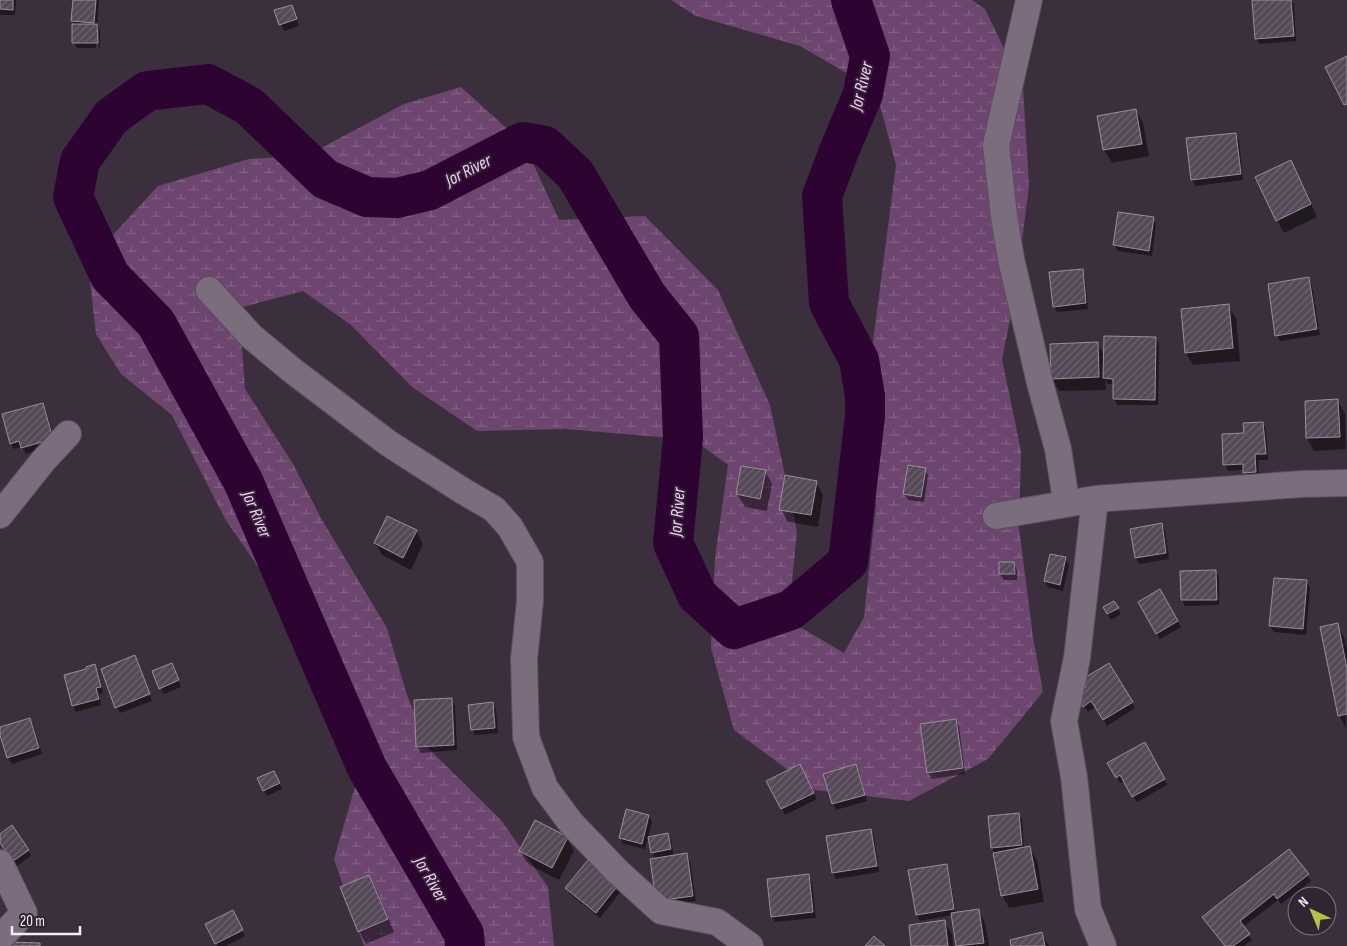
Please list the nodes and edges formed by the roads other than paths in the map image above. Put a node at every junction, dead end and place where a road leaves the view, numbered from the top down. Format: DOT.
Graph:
graph roads {
  1 [pos="1029,0"];
  2 [pos="209,290"];
  3 [pos="68,434"];
  4 [pos="1347,484"];
  5 [pos="1095,499"];
  6 [pos="1061,505"];
  7 [pos="0,515"];
  8 [pos="996,516"];
  9 [pos="0,863"];
  10 [pos="0,938"];
  11 [pos="750,946"];
  12 [pos="1103,946"];
  1 -- 6 [label="street"];
  2 -- 11 [label="street"];
  3 -- 7 [label="street"];
  4 -- 5 [label="street"];
  5 -- 6 [label="street"];
  5 -- 12 [label="street"];
  6 -- 8 [label="street"];
  9 -- 10 [label="street"];
}
